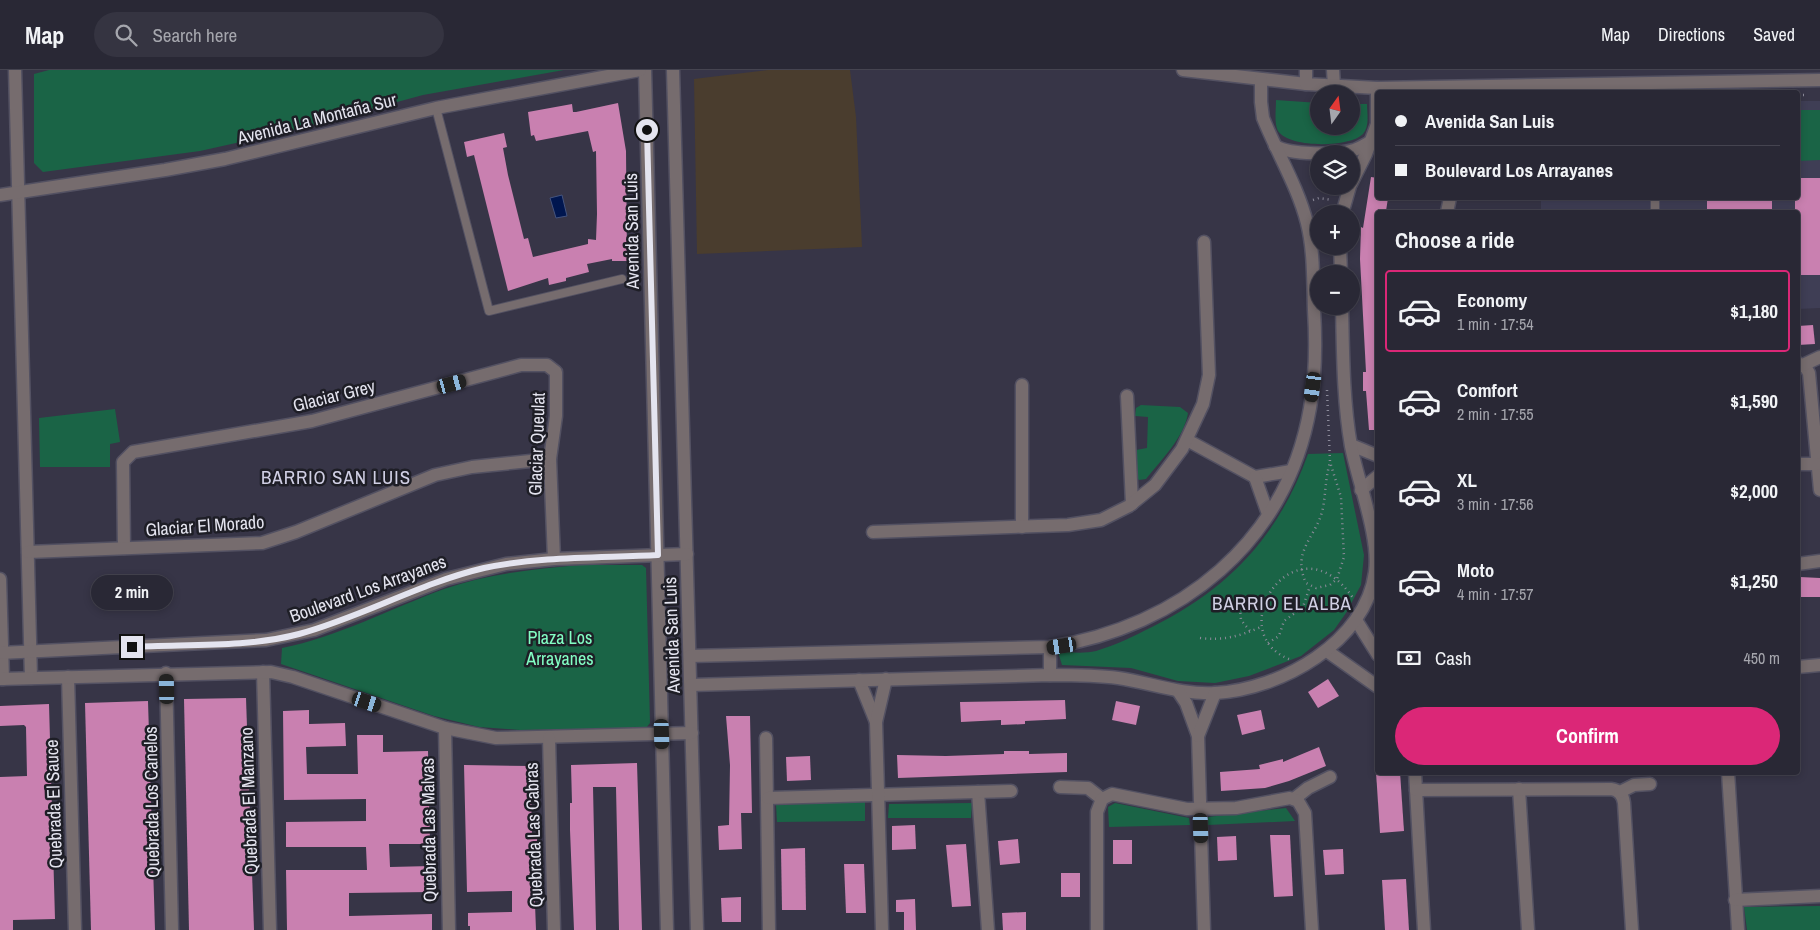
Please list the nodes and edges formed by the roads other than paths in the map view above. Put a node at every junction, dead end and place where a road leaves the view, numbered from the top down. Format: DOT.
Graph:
graph roads {
  1 [pos="15,70"];
  2 [pos="640,70"];
  3 [pos="645,70"];
  4 [pos="673,70"];
  5 [pos="1183,70"];
  6 [pos="1306,70"];
  7 [pos="1333,70"];
  8 [pos="1261,80"];
  9 [pos="1820,80"];
  10 [pos="1306,84"];
  11 [pos="1320,85"];
  12 [pos="1334,85"];
  13 [pos="1360,87"];
  14 [pos="1377,88"];
  15 [pos="1681,88"];
  16 [pos="436,108"];
  17 [pos="1375,131"];
  18 [pos="1372,141"];
  19 [pos="1275,146"];
  20 [pos="1360,166"];
  21 [pos="18,192"];
  22 [pos="0,195"];
  23 [pos="1204,242"];
  24 [pos="622,279"];
  25 [pos="1342,315"];
  26 [pos="1820,357"];
  27 [pos="1800,364"];
  28 [pos="547,365"];
  29 [pos="1022,385"];
  30 [pos="1127,396"];
  31 [pos="1187,440"];
  32 [pos="1351,445"];
  33 [pos="1375,455"];
  34 [pos="550,459"];
  35 [pos="1800,464"];
  36 [pos="1817,464"];
  37 [pos="1291,471"];
  38 [pos="1256,477"];
  39 [pos="1375,478"];
  40 [pos="1361,490"];
  41 [pos="1820,490"];
  42 [pos="1132,504"];
  43 [pos="1268,514"];
  44 [pos="1022,527"];
  45 [pos="873,532"];
  46 [pos="124,548"];
  47 [pos="1375,551"];
  48 [pos="28,552"];
  49 [pos="687,554"];
  50 [pos="658,555"];
  51 [pos="554,559"];
  52 [pos="1820,561"];
  53 [pos="1800,564"];
  54 [pos="1375,568"];
  55 [pos="0,579"];
  56 [pos="1358,615"];
  57 [pos="1050,648"];
  58 [pos="1375,648"];
  59 [pos="1328,651"];
  60 [pos="30,652"];
  61 [pos="1,653"];
  62 [pos="690,656"];
  63 [pos="1820,665"];
  64 [pos="1800,667"];
  65 [pos="263,672"];
  66 [pos="166,673"];
  67 [pos="1050,675"];
  68 [pos="68,677"];
  69 [pos="31,678"];
  70 [pos="2,679"];
  71 [pos="886,679"];
  72 [pos="859,680"];
  73 [pos="691,685"];
  74 [pos="1375,685"];
  75 [pos="1178,691"];
  76 [pos="1214,693"];
  77 [pos="876,722"];
  78 [pos="444,728"];
  79 [pos="692,733"];
  80 [pos="662,734"];
  81 [pos="1198,736"];
  82 [pos="549,738"];
  83 [pos="766,738"];
  84 [pos="1415,775"];
  85 [pos="1728,775"];
  86 [pos="1330,777"];
  87 [pos="1650,784"];
  88 [pos="1060,787"];
  89 [pos="1519,789"];
  90 [pos="1416,790"];
  91 [pos="1012,791"];
  92 [pos="978,792"];
  93 [pos="1620,792"];
  94 [pos="878,794"];
  95 [pos="768,798"];
  96 [pos="1102,799"];
  97 [pos="1294,799"];
  98 [pos="1200,810"];
  99 [pos="1820,896"];
  100 [pos="1735,900"];
  101 [pos="75,930"];
  102 [pos="172,930"];
  103 [pos="270,930"];
  104 [pos="449,930"];
  105 [pos="554,930"];
  106 [pos="667,930"];
  107 [pos="697,930"];
  108 [pos="769,930"];
  109 [pos="882,930"];
  110 [pos="988,930"];
  111 [pos="1097,930"];
  112 [pos="1204,930"];
  113 [pos="1312,930"];
  114 [pos="1424,930"];
  115 [pos="1528,930"];
  116 [pos="1632,930"];
  117 [pos="1738,930"];
  1 -- 21 [label="street"];
  2 -- 16 [label="street, Avenida La Montaña Sur"];
  3 -- 50 [label="street, Avenida San Luis"];
  4 -- 49 [label="street, Avenida San Luis"];
  5 -- 8 [label="street"];
  6 -- 10 [label="street"];
  7 -- 12 [label="street"];
  8 -- 10 [label="street"];
  8 -- 19 [label="street"];
  9 -- 15 [label="street"];
  10 -- 11 [label="street"];
  13 -- 14 [label="street"];
  14 -- 15 [label="street"];
  16 -- 21 [label="street, Avenida La Montaña Sur"];
  16 -- 24 [label="lane"];
  17 -- 18 [label="street"];
  18 -- 19 [label="street"];
  18 -- 20 [label="street"];
  19 -- 37 [label="street"];
  21 -- 22 [label="street, Avenida La Montaña Sur"];
  21 -- 48 [label="street"];
  23 -- 31 [label="street"];
  25 -- 32 [label="street"];
  26 -- 27 [label="street"];
  27 -- 36 [label="street"];
  28 -- 34 [label="street, Glaciar Queulat"];
  28 -- 46 [label="street, Glaciar Grey"];
  29 -- 44 [label="street"];
  30 -- 42 [label="street"];
  31 -- 38 [label="street"];
  31 -- 42 [label="street"];
  32 -- 33 [label="street"];
  32 -- 40 [label="street"];
  34 -- 46 [label="street, Glaciar El Morado"];
  34 -- 51 [label="street, Glaciar Queulat"];
  35 -- 36 [label="street"];
  36 -- 41 [label="street"];
  37 -- 38 [label="street"];
  37 -- 43 [label="street"];
  38 -- 43 [label="street"];
  39 -- 40 [label="street"];
  40 -- 47 [label="street"];
  42 -- 44 [label="street"];
  43 -- 57 [label="street"];
  44 -- 45 [label="street"];
  46 -- 48 [label="street, Glaciar El Morado"];
  48 -- 60 [label="street"];
  49 -- 50 [label="street, Boulevard Los Arrayanes"];
  49 -- 62 [label="street, Avenida San Luis"];
  50 -- 51 [label="street, Boulevard Los Arrayanes"];
  50 -- 80 [label="street, Avenida San Luis"];
  51 -- 60 [label="street, Boulevard Los Arrayanes"];
  52 -- 53 [label="street"];
  54 -- 56 [label="street"];
  55 -- 61 [label="street"];
  56 -- 58 [label="street"];
  56 -- 59 [label="street"];
  57 -- 62 [label="street"];
  57 -- 67 [label="street"];
  59 -- 74 [label="street"];
  59 -- 76 [label="street"];
  60 -- 61 [label="street, Boulevard Los Arrayanes"];
  60 -- 69 [label="street"];
  61 -- 70 [label="street"];
  62 -- 73 [label="street, Avenida San Luis"];
  63 -- 64 [label="street"];
  65 -- 66 [label="street"];
  65 -- 78 [label="street"];
  65 -- 103 [label="street, Quebrada El Manzano"];
  66 -- 68 [label="street"];
  66 -- 102 [label="street, Quebrada Los Canelos"];
  67 -- 71 [label="street"];
  67 -- 75 [label="street"];
  68 -- 69 [label="street"];
  68 -- 101 [label="street, Quebrada El Sauce"];
  69 -- 70 [label="street"];
  71 -- 72 [label="street"];
  71 -- 77 [label="street"];
  72 -- 73 [label="street"];
  72 -- 77 [label="street"];
  73 -- 79 [label="street, Avenida San Luis"];
  75 -- 76 [label="street"];
  75 -- 81 [label="street"];
  76 -- 81 [label="street"];
  77 -- 94 [label="street"];
  78 -- 82 [label="street"];
  78 -- 104 [label="street, Quebrada Las Malvas"];
  79 -- 80 [label="street"];
  79 -- 107 [label="street, Avenida San Luis"];
  80 -- 82 [label="street"];
  80 -- 106 [label="street, Avenida San Luis"];
  81 -- 98 [label="street"];
  82 -- 105 [label="street, Quebrada Las Cabras"];
  83 -- 95 [label="street"];
  84 -- 90 [label="street"];
  85 -- 100 [label="street"];
  86 -- 97 [label="street"];
  87 -- 93 [label="street"];
  88 -- 96 [label="street"];
  89 -- 90 [label="street"];
  89 -- 93 [label="street"];
  89 -- 115 [label="street"];
  90 -- 114 [label="street"];
  91 -- 92 [label="street"];
  92 -- 94 [label="street"];
  92 -- 110 [label="street"];
  93 -- 116 [label="street"];
  94 -- 95 [label="street"];
  94 -- 109 [label="street"];
  95 -- 108 [label="street"];
  96 -- 98 [label="street"];
  96 -- 111 [label="street"];
  97 -- 98 [label="street"];
  97 -- 113 [label="street"];
  98 -- 112 [label="street"];
  99 -- 100 [label="street"];
  100 -- 117 [label="street"];
}
